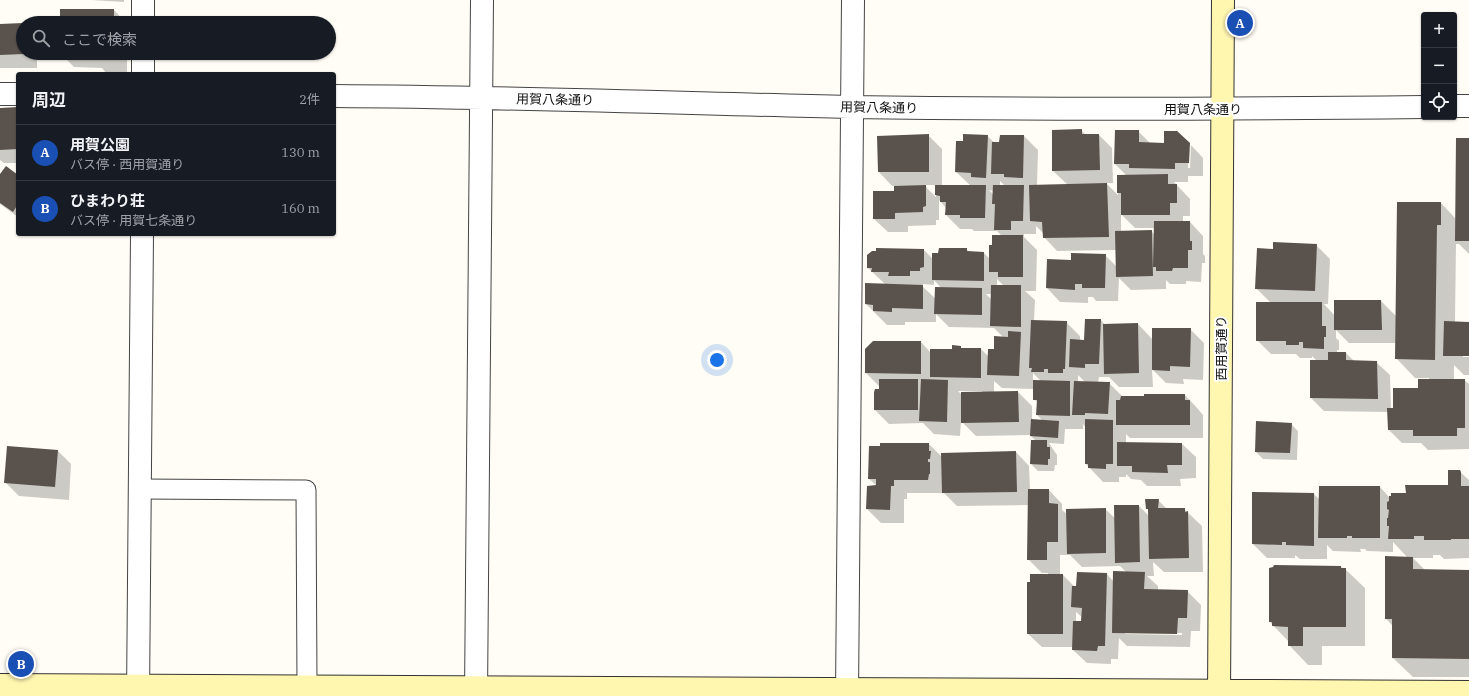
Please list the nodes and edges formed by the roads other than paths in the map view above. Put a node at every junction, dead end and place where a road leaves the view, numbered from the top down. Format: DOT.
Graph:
graph roads {
  1 [pos="143,0"];
  2 [pos="482,0"];
  3 [pos="853,0"];
  4 [pos="1223,0"];
  5 [pos="143,16"];
  6 [pos="143,60"];
  7 [pos="143,72"];
  8 [pos="0,94"];
  9 [pos="16,94"];
  10 [pos="336,96"];
  11 [pos="482,97"];
  12 [pos="1421,106"];
  13 [pos="1457,106"];
  14 [pos="1469,106"];
  15 [pos="851,107"];
  16 [pos="1223,110"];
  17 [pos="142,236"];
  18 [pos="139,489"];
  19 [pos="0,685"];
  20 [pos="307,686"];
  21 [pos="138,691"];
  22 [pos="476,692"];
  23 [pos="847,692"];
  24 [pos="1469,692"];
  25 [pos="1219,694"];
  1 -- 5 [label="street"];
  2 -- 11 [label="street"];
  3 -- 15 [label="street"];
  4 -- 16 [label="street, 西用賀通り"];
  6 -- 7 [label="street"];
  8 -- 9 [label="street"];
  10 -- 11 [label="street, 用賀八条通り"];
  11 -- 15 [label="street, 用賀八条通り"];
  11 -- 22 [label="street"];
  12 -- 16 [label="street, 用賀八条通り"];
  13 -- 14 [label="street"];
  15 -- 16 [label="street, 用賀八条通り"];
  15 -- 23 [label="street"];
  16 -- 25 [label="street, 西用賀通り"];
  17 -- 18 [label="street"];
  18 -- 20 [label="lane"];
  18 -- 21 [label="street"];
  19 -- 21 [label="street"];
  20 -- 21 [label="street"];
  20 -- 22 [label="street"];
  22 -- 23 [label="street"];
  23 -- 25 [label="street"];
  24 -- 25 [label="street"];
}
